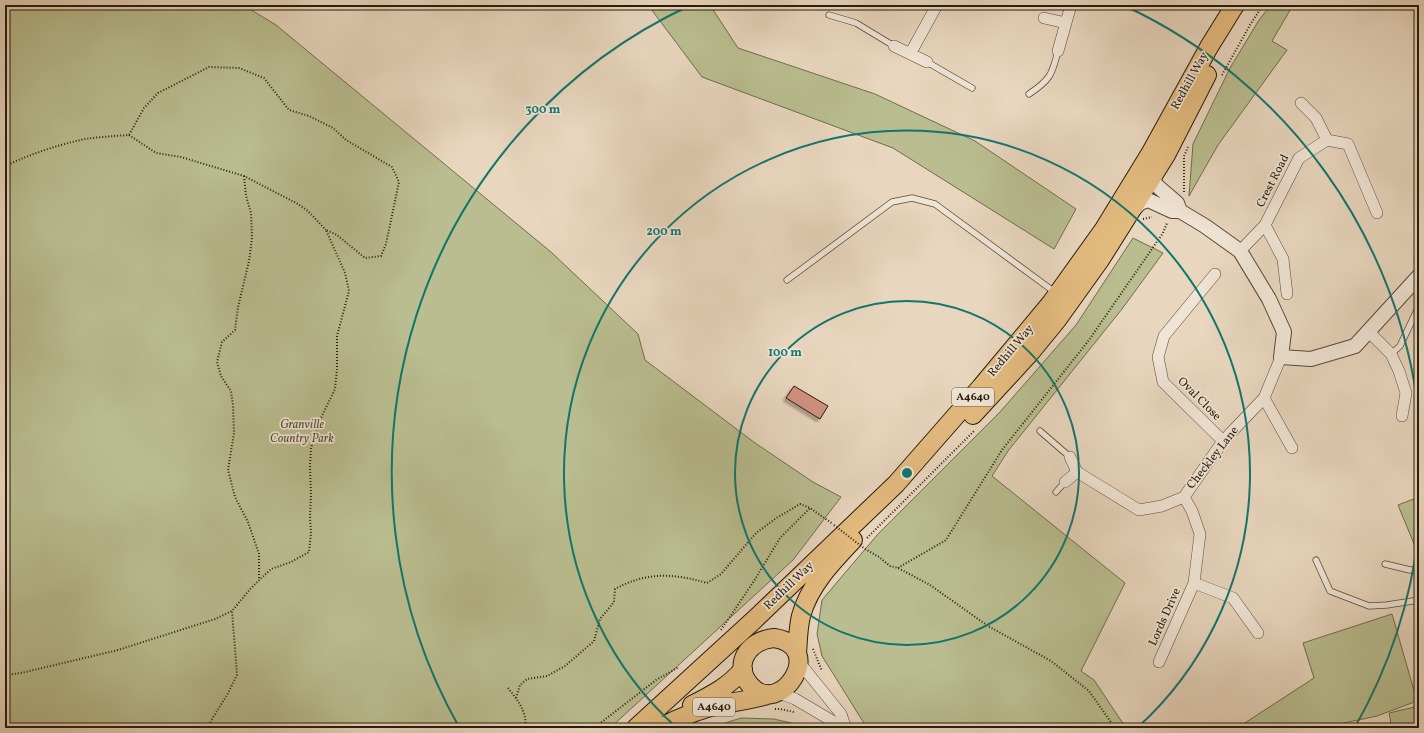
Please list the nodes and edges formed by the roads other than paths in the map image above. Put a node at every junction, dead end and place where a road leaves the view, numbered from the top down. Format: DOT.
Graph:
graph roads {
  1 [pos="937,5"];
  2 [pos="1071,5"];
  3 [pos="1235,5"];
  4 [pos="1248,5"];
  5 [pos="829,15"];
  6 [pos="1044,18"];
  7 [pos="1066,23"];
  8 [pos="894,46"];
  9 [pos="1058,51"];
  10 [pos="910,54"];
  11 [pos="927,62"];
  12 [pos="972,88"];
  13 [pos="1029,94"];
  14 [pos="1301,103"];
  15 [pos="1327,140"];
  16 [pos="1156,170"];
  17 [pos="1180,211"];
  18 [pos="1377,213"];
  19 [pos="1138,215"];
  20 [pos="1265,225"];
  21 [pos="1240,251"];
  22 [pos="1216,274"];
  23 [pos="1419,276"];
  24 [pos="787,280"];
  25 [pos="1057,294"];
  26 [pos="1288,294"];
  27 [pos="1419,306"];
  28 [pos="1369,332"];
  29 [pos="1390,354"];
  30 [pos="1281,357"];
  31 [pos="1264,398"];
  32 [pos="1402,416"];
  33 [pos="1040,432"];
  34 [pos="1223,441"];
  35 [pos="1292,448"];
  36 [pos="1070,457"];
  37 [pos="1077,472"];
  38 [pos="1065,482"];
  39 [pos="1056,492"];
  40 [pos="1184,497"];
  41 [pos="1316,560"];
  42 [pos="1385,564"];
  43 [pos="810,566"];
  44 [pos="1419,570"];
  45 [pos="1194,583"];
  46 [pos="1419,600"];
  47 [pos="1258,633"];
  48 [pos="754,645"];
  49 [pos="803,654"];
  50 [pos="1159,662"];
  51 [pos="743,669"];
  52 [pos="774,693"];
  53 [pos="845,726"];
  54 [pos="636,728"];
  55 [pos="648,728"];
  56 [pos="660,728"];
  1 -- 10 [label="street"];
  2 -- 7 [label="street"];
  3 -- 25 [label="main road, Redhill Way / A4640"];
  4 -- 16 [label="main road, Redhill Way / A4640"];
  5 -- 8 [label="lane"];
  6 -- 7 [label="street"];
  7 -- 9 [label="street"];
  8 -- 10 [label="street"];
  9 -- 13 [label="lane"];
  10 -- 11 [label="street"];
  11 -- 12 [label="lane"];
  14 -- 15 [label="street"];
  15 -- 18 [label="street"];
  15 -- 20 [label="street, Crest Road"];
  16 -- 17 [label="street, Checkley Lane"];
  16 -- 19 [label="main road, Redhill Way / A4640"];
  17 -- 19 [label="street, Checkley Lane"];
  17 -- 21 [label="street, Checkley Lane"];
  19 -- 49 [label="main road, Redhill Way / A4640"];
  20 -- 21 [label="street, Crest Road"];
  20 -- 26 [label="street, Crest Road"];
  21 -- 30 [label="street, Checkley Lane"];
  22 -- 34 [label="street, Oval Close"];
  23 -- 28 [label="street"];
  24 -- 25 [label="lane"];
  25 -- 43 [label="main road, Redhill Way / A4640"];
  27 -- 29 [label="lane"];
  28 -- 29 [label="street"];
  28 -- 30 [label="street"];
  29 -- 32 [label="street"];
  30 -- 31 [label="street, Checkley Lane"];
  31 -- 34 [label="street, Checkley Lane"];
  31 -- 35 [label="street"];
  33 -- 36 [label="lane"];
  34 -- 40 [label="street, Checkley Lane"];
  36 -- 37 [label="street"];
  37 -- 38 [label="street"];
  37 -- 40 [label="street, Checkley Lane"];
  38 -- 39 [label="lane"];
  40 -- 45 [label="street, Lords Drive"];
  41 -- 46 [label="lane"];
  42 -- 44 [label="lane"];
  43 -- 48 [label="main road, A4640"];
  43 -- 54 [label="main road, Redhill Way / A4640"];
  45 -- 47 [label="street, Lords Drive"];
  45 -- 50 [label="street, Lords Drive"];
  48 -- 49 [label="main road"];
  48 -- 51 [label="main road, A4640"];
  49 -- 52 [label="main road, A4640"];
  49 -- 53 [label="street"];
  51 -- 52 [label="main road"];
  51 -- 55 [label="main road, A4640"];
  52 -- 53 [label="street"];
  52 -- 56 [label="main road, A4640"];
}
